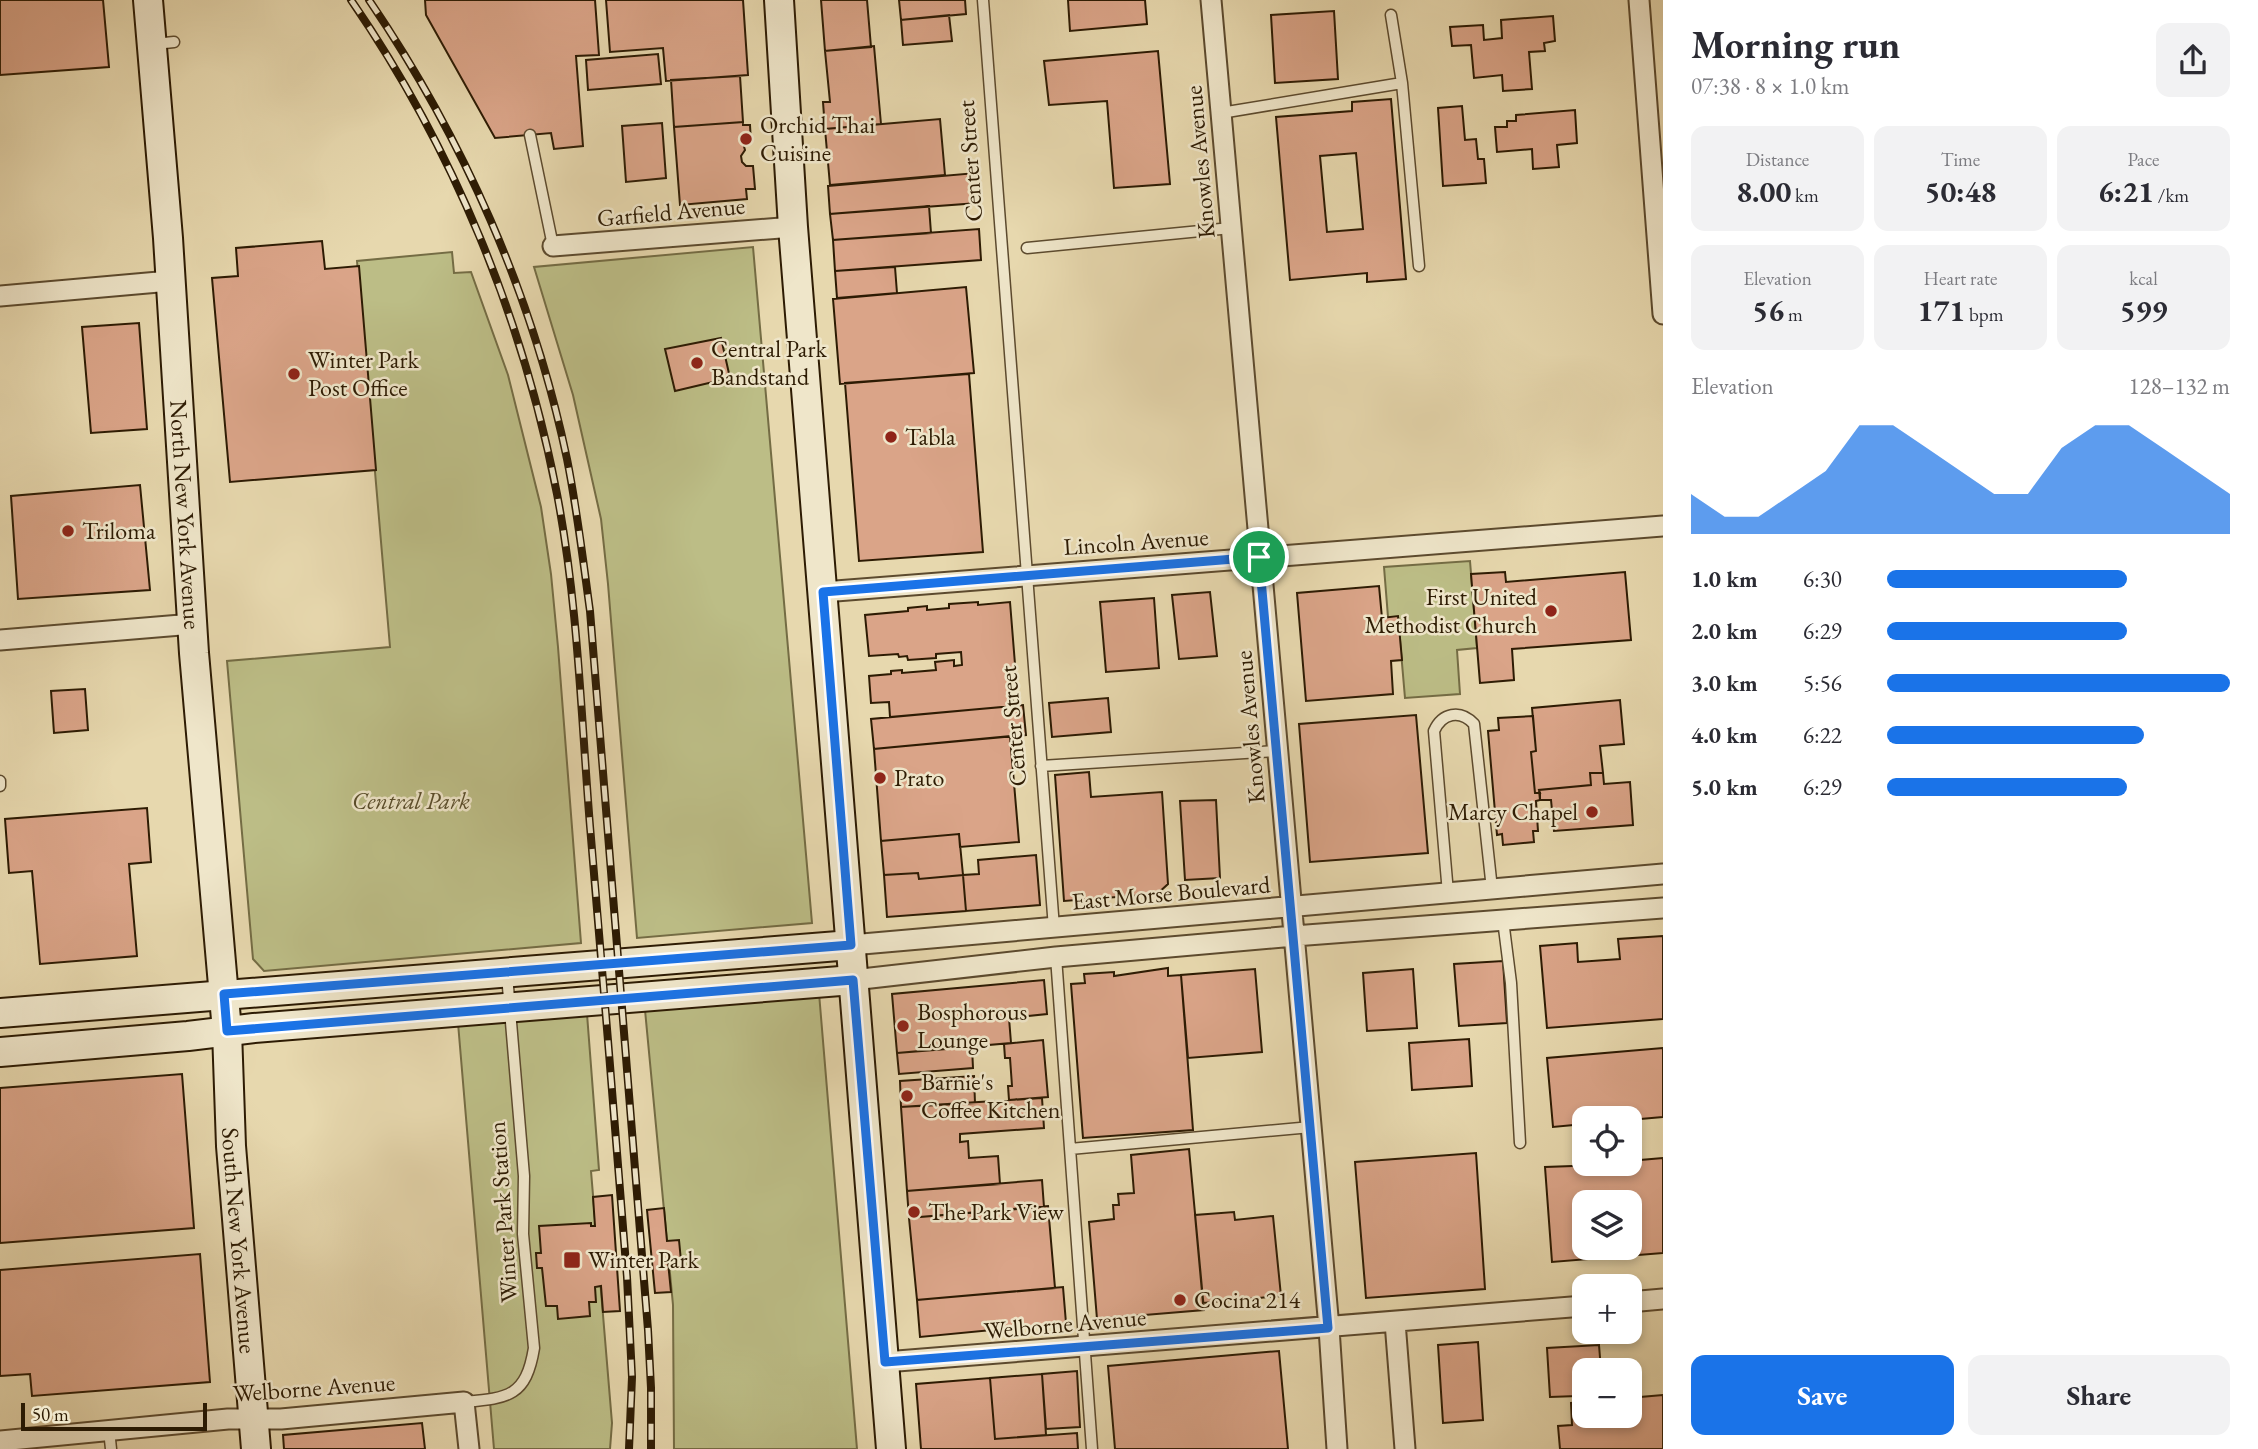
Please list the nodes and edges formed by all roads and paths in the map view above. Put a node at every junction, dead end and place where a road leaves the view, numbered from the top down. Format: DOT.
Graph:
graph roads {
  1 [pos="148,0"];
  2 [pos="779,0"];
  3 [pos="983,0"];
  4 [pos="1211,0"];
  5 [pos="1639,0"];
  6 [pos="1391,15"];
  7 [pos="1402,83"];
  8 [pos="1221,113"];
  9 [pos="530,135"];
  10 [pos="793,227"];
  11 [pos="1231,228"];
  12 [pos="553,246"];
  13 [pos="1027,248"];
  14 [pos="1419,266"];
  15 [pos="170,281"];
  16 [pos="0,296"];
  17 [pos="1663,314"];
  18 [pos="1663,526"];
  19 [pos="1259,557"];
  20 [pos="1026,575"];
  21 [pos="823,592"];
  22 [pos="193,624"];
  23 [pos="0,640"];
  24 [pos="1277,751"];
  25 [pos="1041,766"];
  26 [pos="1663,873"];
  27 [pos="1492,889"];
  28 [pos="1448,893"];
  29 [pos="1292,907"];
  30 [pos="1663,908"];
  31 [pos="1503,920"];
  32 [pos="1054,928"];
  33 [pos="1294,936"];
  34 [pos="1056,957"];
  35 [pos="852,962"];
  36 [pos="507,972"];
  37 [pos="425,978"];
  38 [pos="224,994"];
  39 [pos="509,1007"];
  40 [pos="0,1013"];
  41 [pos="428,1013"];
  42 [pos="227,1031"];
  43 [pos="0,1052"];
  44 [pos="1311,1127"];
  45 [pos="1520,1143"];
  46 [pos="1070,1149"];
  47 [pos="1663,1299"];
  48 [pos="1642,1301"];
  49 [pos="1572,1307"];
  50 [pos="1395,1322"];
  51 [pos="1328,1328"];
  52 [pos="1084,1347"];
  53 [pos="885,1362"];
  54 [pos="464,1402"];
  55 [pos="253,1419"];
  56 [pos="110,1440"];
  57 [pos="0,1441"];
  58 [pos="256,1449"];
  59 [pos="469,1449"];
  60 [pos="891,1449"];
  61 [pos="1092,1449"];
  62 [pos="1337,1449"];
  63 [pos="1405,1449"];
  1 -- 15 [label="street, North New York Avenue"];
  2 -- 10 [label="street"];
  3 -- 20 [label="lane, Center Street"];
  4 -- 8 [label="street, Knowles Avenue"];
  5 -- 17 [label="street"];
  6 -- 7 [label="lane"];
  7 -- 8 [label="lane"];
  7 -- 14 [label="lane"];
  8 -- 11 [label="street, Knowles Avenue"];
  9 -- 12 [label="lane"];
  10 -- 12 [label="street, Garfield Avenue"];
  10 -- 21 [label="street"];
  11 -- 13 [label="lane"];
  11 -- 19 [label="street, Knowles Avenue"];
  15 -- 16 [label="street"];
  15 -- 22 [label="street, North New York Avenue"];
  18 -- 19 [label="street, Lincoln Avenue"];
  19 -- 20 [label="street, Lincoln Avenue"];
  19 -- 24 [label="street, Knowles Avenue"];
  20 -- 21 [label="street, Lincoln Avenue"];
  20 -- 25 [label="lane, Center Street"];
  21 -- 35 [label="street"];
  22 -- 23 [label="street"];
  22 -- 38 [label="street, North New York Avenue"];
  24 -- 25 [label="lane"];
  24 -- 29 [label="street, Knowles Avenue"];
  25 -- 32 [label="lane, Center Street"];
  26 -- 27 [label="street, East Morse Boulevard"];
  27 -- 28 [label="street, East Morse Boulevard"];
  27 -- 28 [label="lane"];
  28 -- 29 [label="street, East Morse Boulevard"];
  29 -- 32 [label="street, East Morse Boulevard"];
  29 -- 33 [label="street, Knowles Avenue"];
  30 -- 31 [label="street"];
  31 -- 33 [label="street"];
  31 -- 45 [label="lane"];
  32 -- 34 [label="street, Center Street"];
  32 -- 35 [label="street, East Morse Boulevard"];
  33 -- 34 [label="street"];
  33 -- 44 [label="street, Knowles Avenue"];
  34 -- 35 [label="street"];
  34 -- 46 [label="lane, Center Street"];
  35 -- 36 [label="street"];
  35 -- 39 [label="street"];
  35 -- 53 [label="street"];
  36 -- 37 [label="street"];
  36 -- 39 [label="lane, Winter Park Station"];
  37 -- 38 [label="street"];
  37 -- 41 [label="street"];
  38 -- 40 [label="street"];
  38 -- 42 [label="street, North New York Avenue"];
  39 -- 41 [label="street"];
  39 -- 54 [label="lane, Winter Park Station"];
  41 -- 42 [label="street"];
  42 -- 43 [label="street"];
  42 -- 55 [label="street, South New York Avenue"];
  44 -- 46 [label="lane"];
  44 -- 51 [label="street, Knowles Avenue"];
  46 -- 52 [label="lane, Center Street"];
  47 -- 48 [label="street"];
  49 -- 50 [label="street, Welborne Avenue"];
  50 -- 51 [label="street, Welborne Avenue"];
  50 -- 63 [label="street"];
  51 -- 52 [label="street, Welborne Avenue"];
  51 -- 62 [label="street, Knowles Avenue"];
  52 -- 53 [label="street, Welborne Avenue"];
  52 -- 61 [label="lane, Center Street"];
  53 -- 60 [label="street"];
  54 -- 55 [label="street, Welborne Avenue"];
  54 -- 59 [label="street"];
  55 -- 56 [label="street, Welborne Avenue"];
  55 -- 58 [label="street, South New York Avenue"];
  56 -- 57 [label="street, Welborne Avenue"];
}
